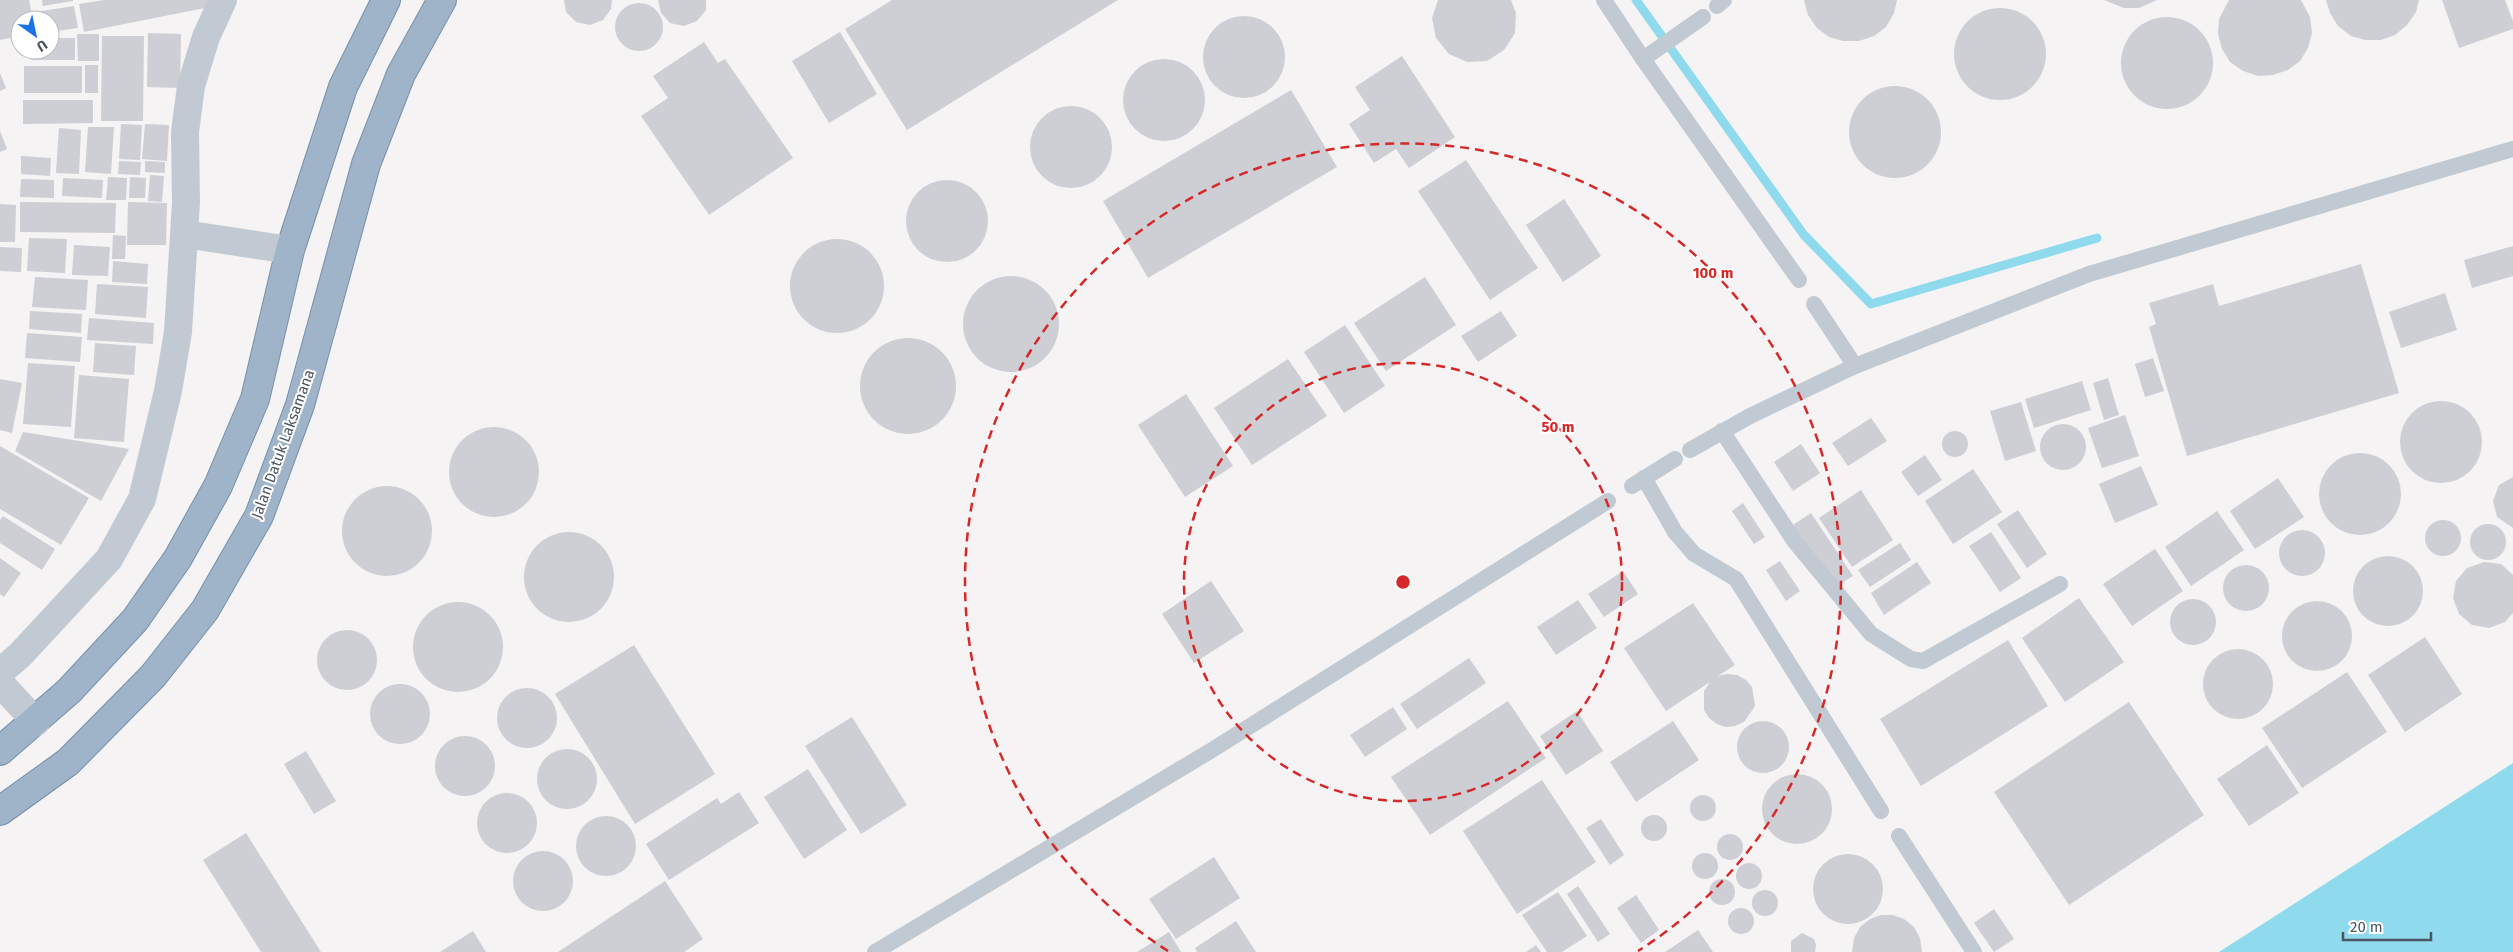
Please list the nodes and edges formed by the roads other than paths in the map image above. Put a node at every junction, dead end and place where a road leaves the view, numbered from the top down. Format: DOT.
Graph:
graph roads {
  1 [pos="223,0"];
  2 [pos="386,0"];
  3 [pos="442,0"];
  4 [pos="1604,0"];
  5 [pos="1703,16"];
  6 [pos="1649,55"];
  7 [pos="2513,149"];
  8 [pos="184,234"];
  9 [pos="290,250"];
  10 [pos="1799,280"];
  11 [pos="1814,304"];
  12 [pos="1855,366"];
  13 [pos="1722,431"];
  14 [pos="1690,450"];
  15 [pos="1675,459"];
  16 [pos="1608,501"];
  17 [pos="2060,584"];
  18 [pos="0,672"];
  19 [pos="0,683"];
  20 [pos="36,722"];
  21 [pos="0,751"];
  22 [pos="0,811"];
  23 [pos="1881,811"];
  24 [pos="1899,836"];
  25 [pos="875,952"];
  26 [pos="1974,952"];
  1 -- 8 [label="street"];
  2 -- 9 [label="highway"];
  3 -- 22 [label="highway, Jalan Datuk Laksamana"];
  4 -- 6 [label="lane"];
  5 -- 6 [label="lane"];
  6 -- 10 [label="lane"];
  7 -- 12 [label="lane"];
  8 -- 9 [label="street"];
  8 -- 18 [label="street"];
  9 -- 20 [label="highway"];
  11 -- 12 [label="lane"];
  12 -- 13 [label="lane"];
  13 -- 14 [label="lane"];
  13 -- 17 [label="lane"];
  15 -- 23 [label="lane"];
  16 -- 25 [label="lane"];
  19 -- 20 [label="street"];
  20 -- 21 [label="highway"];
  24 -- 26 [label="lane"];
}
